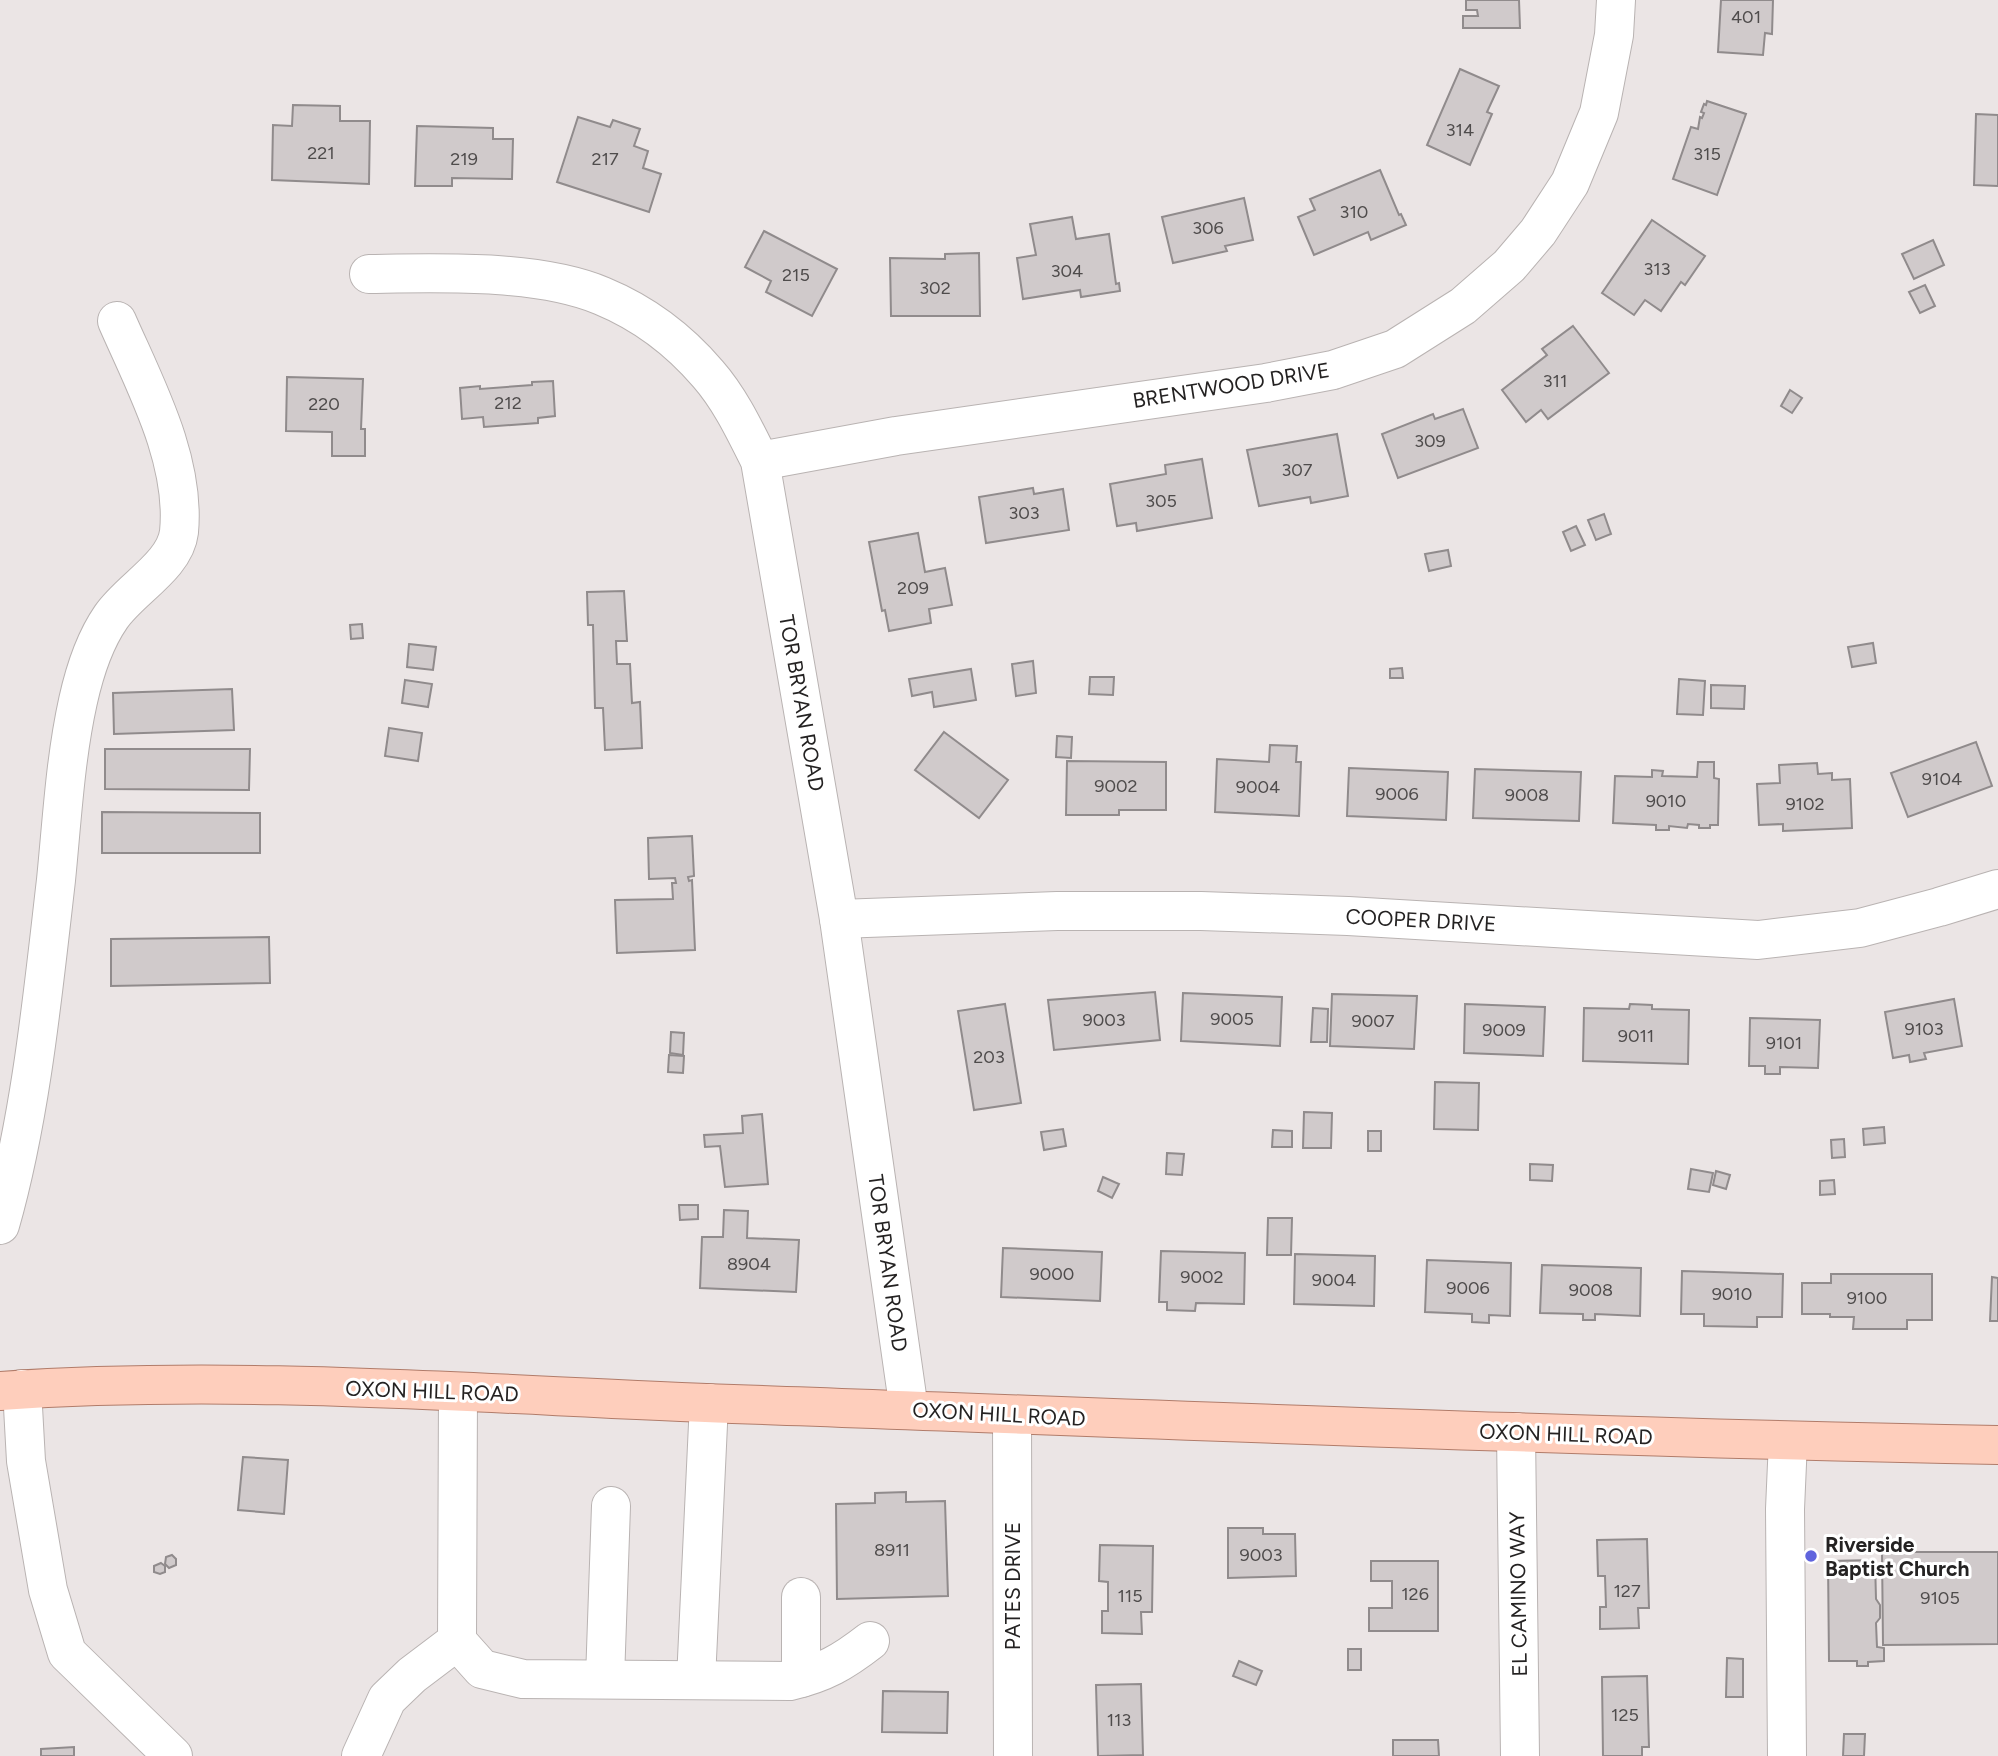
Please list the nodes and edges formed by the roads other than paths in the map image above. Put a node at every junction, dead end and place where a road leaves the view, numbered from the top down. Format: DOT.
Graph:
graph roads {
  1 [pos="1616,0"];
  2 [pos="369,274"];
  3 [pos="117,321"];
  4 [pos="760,461"];
  5 [pos="1998,889"];
  6 [pos="839,919"];
  7 [pos="0,1225"];
  8 [pos="11,1390"];
  9 [pos="458,1392"];
  10 [pos="709,1403"];
  11 [pos="909,1410"];
  12 [pos="1012,1416"];
  13 [pos="1516,1432"];
  14 [pos="1788,1441"];
  15 [pos="1998,1445"];
  16 [pos="611,1506"];
  17 [pos="801,1597"];
  18 [pos="457,1641"];
  19 [pos="870,1641"];
  20 [pos="801,1678"];
  21 [pos="606,1679"];
  22 [pos="696,1680"];
  23 [pos="173,1756"];
  24 [pos="360,1756"];
  25 [pos="1013,1756"];
  26 [pos="1520,1756"];
  27 [pos="1787,1756"];
  1 -- 4 [label="street, BRENTWOOD DRIVE"];
  2 -- 4 [label="street, TOR BRYAN ROAD"];
  3 -- 7 [label="street"];
  4 -- 6 [label="street, TOR BRYAN ROAD"];
  5 -- 6 [label="street, COOPER DRIVE"];
  6 -- 11 [label="street, TOR BRYAN ROAD"];
  8 -- 9 [label="main road, OXON HILL ROAD"];
  8 -- 23 [label="street"];
  9 -- 10 [label="main road, OXON HILL ROAD"];
  9 -- 18 [label="street"];
  10 -- 11 [label="main road, OXON HILL ROAD"];
  10 -- 22 [label="street"];
  11 -- 12 [label="main road, OXON HILL ROAD"];
  12 -- 13 [label="main road, OXON HILL ROAD"];
  12 -- 25 [label="street, PATES DRIVE"];
  13 -- 14 [label="main road, OXON HILL ROAD"];
  13 -- 26 [label="street, EL CAMINO WAY"];
  14 -- 15 [label="main road, OXON HILL ROAD"];
  14 -- 27 [label="street"];
  16 -- 21 [label="street"];
  17 -- 20 [label="street"];
  18 -- 21 [label="street"];
  18 -- 24 [label="street"];
  19 -- 20 [label="street"];
  20 -- 22 [label="street"];
  21 -- 22 [label="street"];
}
